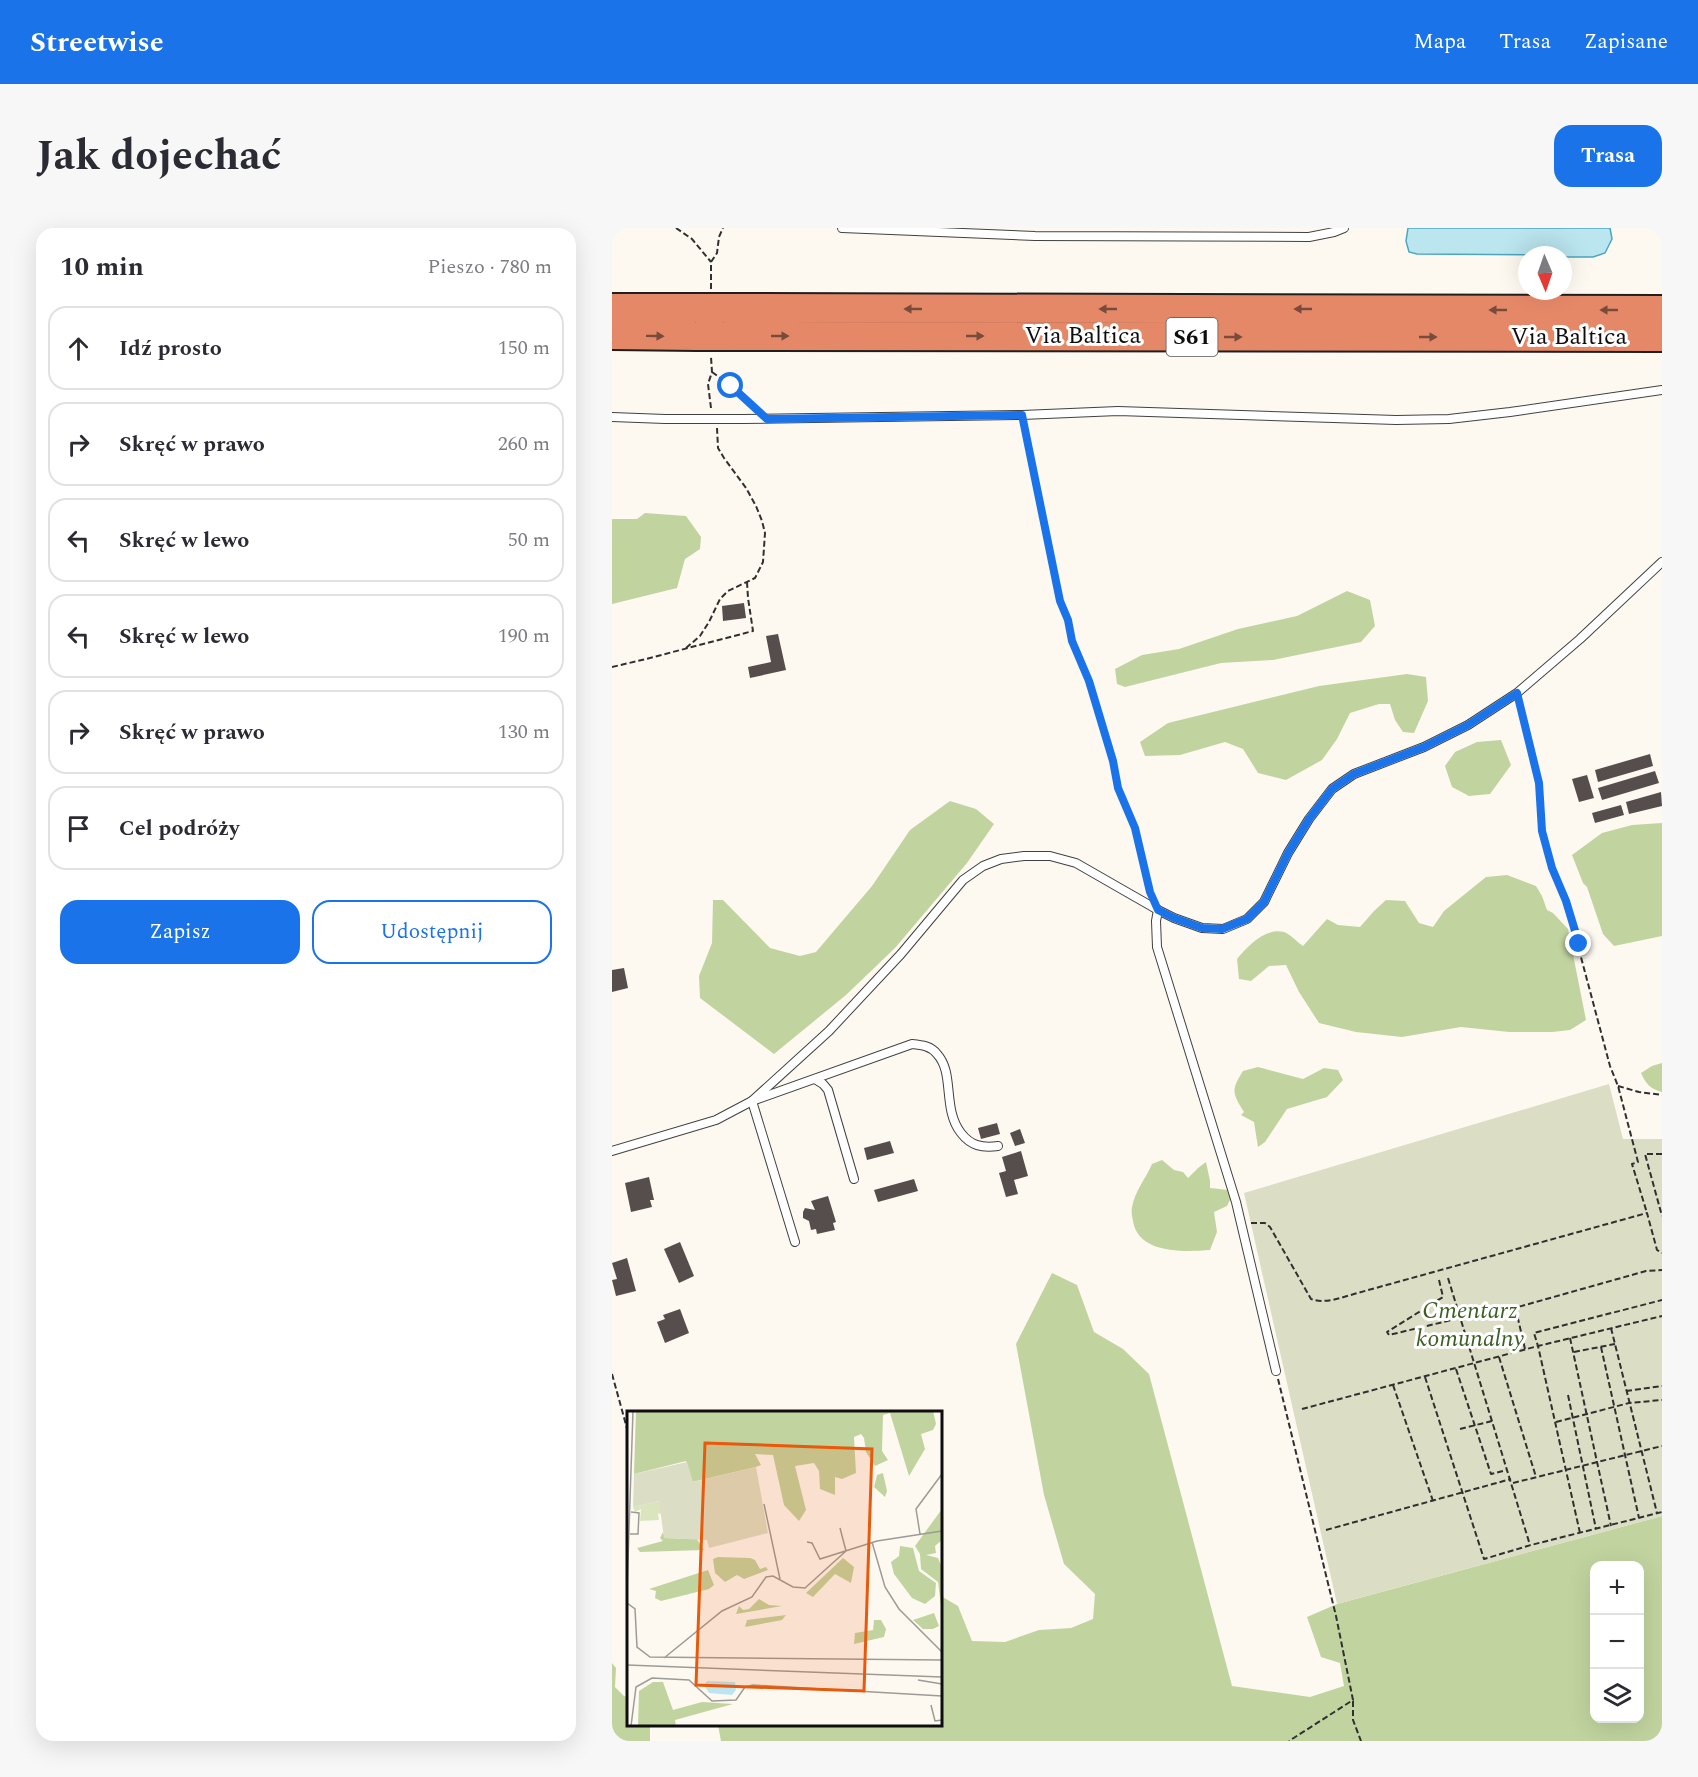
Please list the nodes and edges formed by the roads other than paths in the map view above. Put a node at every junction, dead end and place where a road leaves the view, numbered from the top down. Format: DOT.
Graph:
graph roads {
  1 [pos="842,228"];
  2 [pos="1344,228"];
  3 [pos="612,308"];
  4 [pos="1662,310"];
  5 [pos="710,320"];
  6 [pos="612,335"];
  7 [pos="1662,337"];
  8 [pos="1662,390"];
  9 [pos="612,417"];
  10 [pos="1662,562"];
  11 [pos="1158,910"];
  12 [pos="815,1079"];
  13 [pos="752,1101"];
  14 [pos="998,1146"];
  15 [pos="612,1151"];
  16 [pos="854,1179"];
  17 [pos="795,1242"];
  18 [pos="1276,1371"];
  1 -- 2 [label="lane"];
  3 -- 5 [label="highway, Via Baltica / S61"];
  4 -- 5 [label="highway, Via Baltica / S61, one-way"];
  6 -- 5 [label="highway, Via Baltica / S61, one-way"];
  5 -- 7 [label="highway, Via Baltica / S61, one-way"];
  8 -- 9 [label="lane"];
  10 -- 11 [label="lane"];
  11 -- 13 [label="lane"];
  11 -- 18 [label="lane"];
  12 -- 13 [label="lane"];
  12 -- 14 [label="lane"];
  12 -- 16 [label="lane"];
  13 -- 15 [label="lane"];
  13 -- 17 [label="lane"];
}
